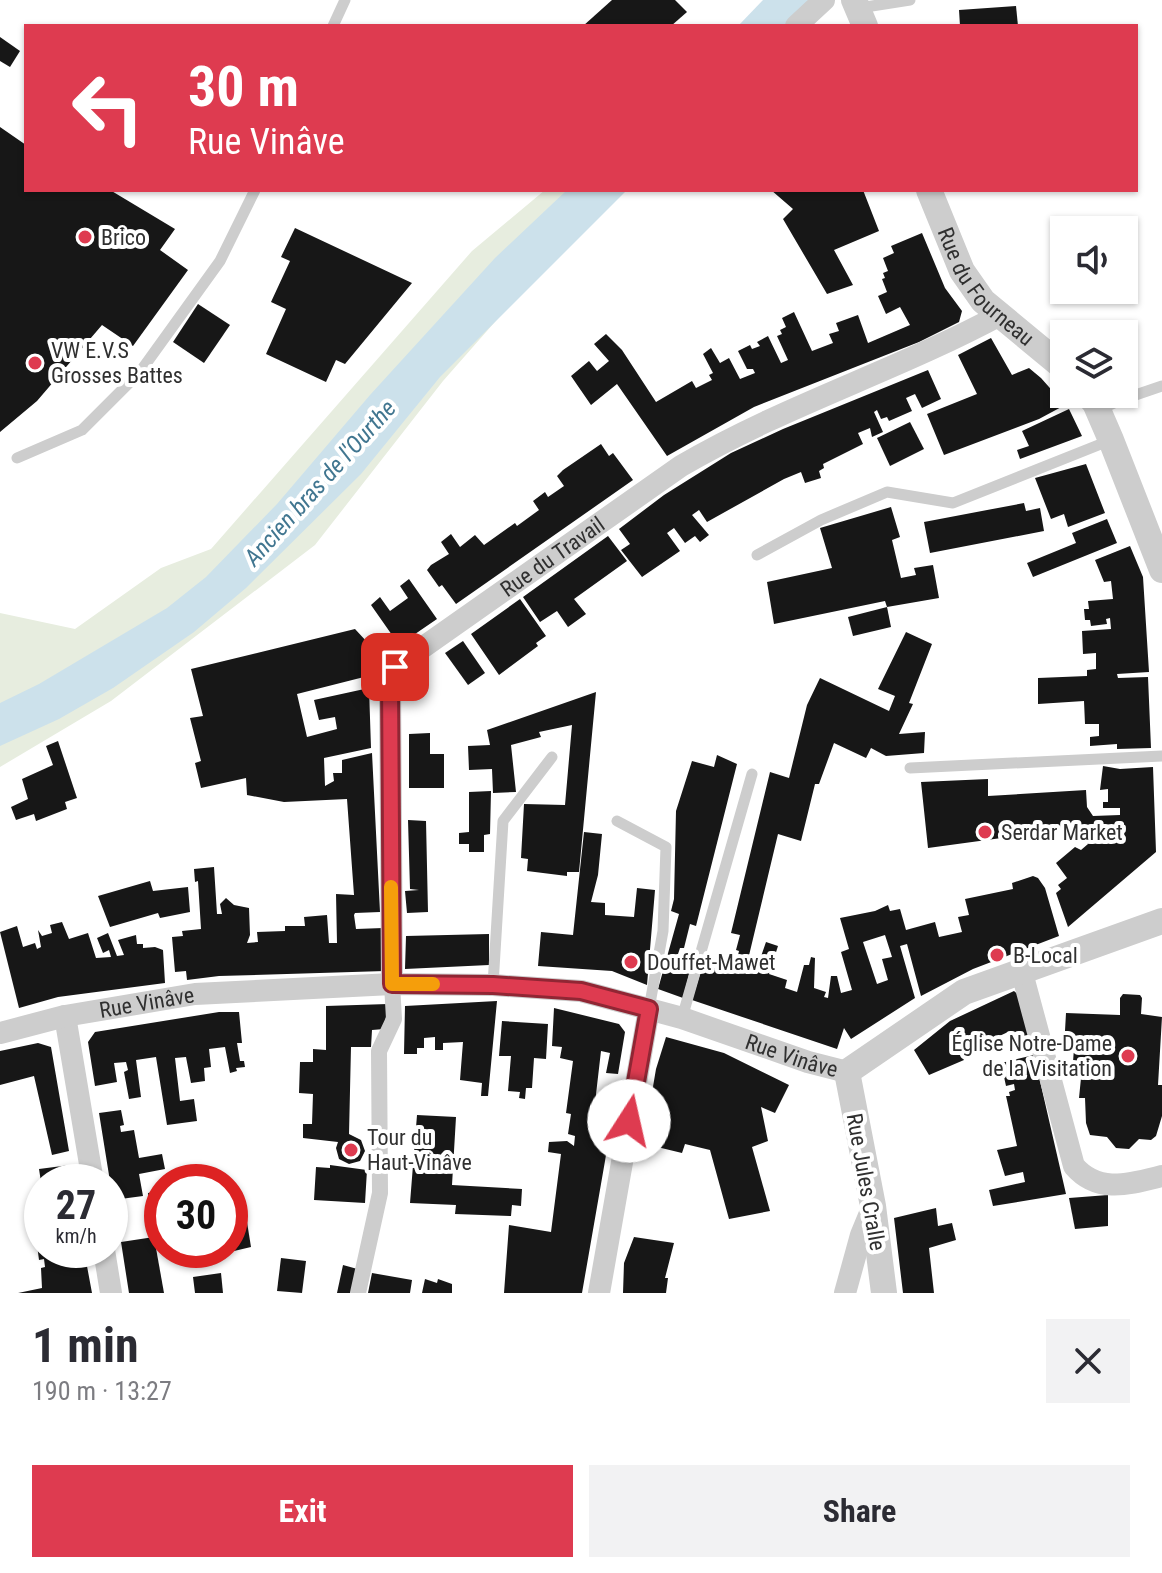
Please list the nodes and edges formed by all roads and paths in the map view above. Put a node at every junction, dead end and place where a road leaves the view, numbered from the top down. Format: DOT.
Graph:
graph roads {
  1 [pos="345,0"];
  2 [pos="824,0"];
  3 [pos="910,0"];
  4 [pos="859,11"];
  5 [pos="334,24"];
  6 [pos="798,24"];
  7 [pos="254,192"];
  8 [pos="930,192"];
  9 [pos="1000,315"];
  10 [pos="1050,356"];
  11 [pos="1162,386"];
  12 [pos="1138,394"];
  13 [pos="1095,408"];
  14 [pos="1111,440"];
  15 [pos="17,458"];
  16 [pos="757,555"];
  17 [pos="1162,570"];
  18 [pos="1162,756"];
  19 [pos="552,757"];
  20 [pos="910,768"];
  21 [pos="752,774"];
  22 [pos="617,821"];
  23 [pos="1162,921"];
  24 [pos="1021,969"];
  25 [pos="392,984"];
  26 [pos="493,985"];
  27 [pos="649,1009"];
  28 [pos="65,1016"];
  29 [pos="682,1018"];
  30 [pos="0,1033"];
  31 [pos="847,1072"];
  32 [pos="90,1164"];
  33 [pos="1162,1176"];
  34 [pos="873,1206"];
  35 [pos="107,1268"];
  36 [pos="111,1293"];
  37 [pos="358,1293"];
  38 [pos="599,1293"];
  39 [pos="845,1293"];
  40 [pos="884,1293"];
  1 -- 5 [label="lane"];
  2 -- 6 [label="street"];
  3 -- 4 [label="lane"];
  7 -- 15 [label="lane"];
  8 -- 9 [label="street, Rue du Fourneau"];
  9 -- 10 [label="street, Rue du Fourneau"];
  9 -- 25 [label="street, Rue du Travail"];
  11 -- 12 [label="lane"];
  13 -- 14 [label="street"];
  14 -- 16 [label="lane"];
  14 -- 17 [label="street"];
  18 -- 20 [label="lane"];
  19 -- 26 [label="lane"];
  21 -- 29 [label="lane"];
  22 -- 27 [label="lane"];
  23 -- 24 [label="street, Rue Vinâve"];
  24 -- 31 [label="street, Rue Vinâve"];
  24 -- 33 [label="street"];
  25 -- 26 [label="street, Rue Vinâve"];
  25 -- 28 [label="street, Rue Vinâve"];
  25 -- 37 [label="street"];
  26 -- 27 [label="street, Rue Vinâve"];
  27 -- 29 [label="street, Rue Vinâve"];
  27 -- 38 [label="street"];
  28 -- 30 [label="street, Rue Vinâve"];
  28 -- 32 [label="street"];
  29 -- 31 [label="street, Rue Vinâve"];
  31 -- 34 [label="street, Rue Jules Cralle"];
  34 -- 39 [label="street"];
  34 -- 40 [label="street, Rue Jules Cralle"];
  35 -- 36 [label="street"];
}
